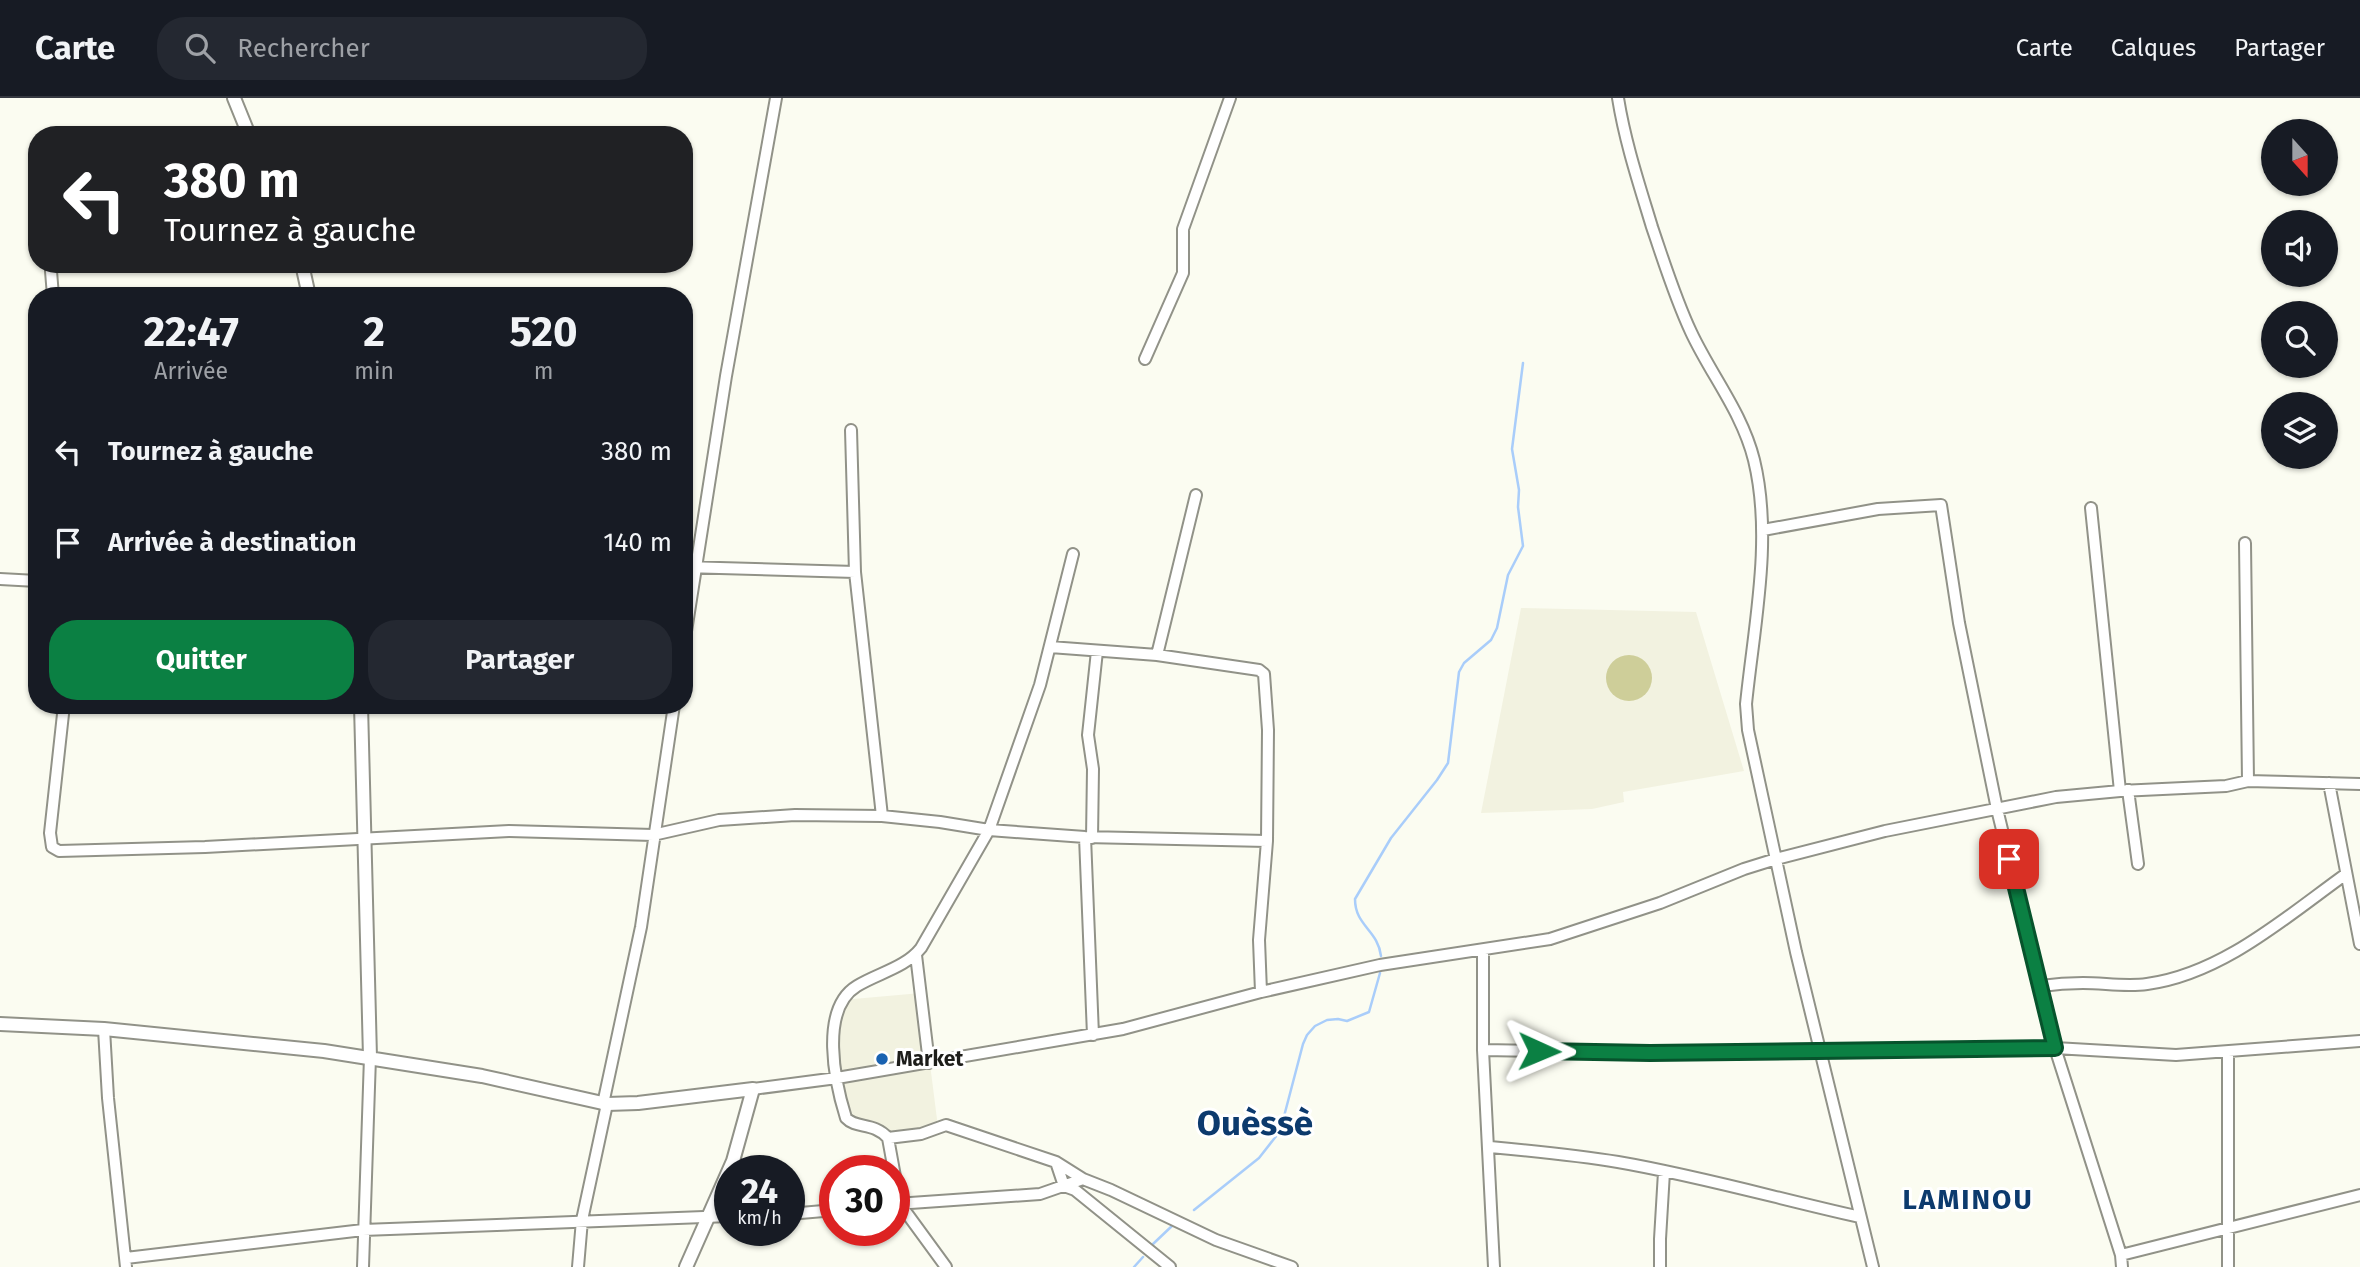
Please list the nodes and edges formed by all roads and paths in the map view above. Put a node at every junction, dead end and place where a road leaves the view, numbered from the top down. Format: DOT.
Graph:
graph roads {
  1 [pos="233,98"];
  2 [pos="776,98"];
  3 [pos="1230,98"];
  4 [pos="1618,98"];
  5 [pos="245,126"];
  6 [pos="1145,359"];
  7 [pos="851,430"];
  8 [pos="1196,495"];
  9 [pos="2091,508"];
  10 [pos="1763,530"];
  11 [pos="2245,543"];
  12 [pos="1073,554"];
  13 [pos="693,566"];
  14 [pos="697,566"];
  15 [pos="855,572"];
  16 [pos="0,579"];
  17 [pos="28,581"];
  18 [pos="693,590"];
  19 [pos="1050,647"];
  20 [pos="1097,651"];
  21 [pos="1157,655"];
  22 [pos="63,714"];
  23 [pos="361,714"];
  24 [pos="673,714"];
  25 [pos="2248,781"];
  26 [pos="2329,783"];
  27 [pos="2360,784"];
  28 [pos="2124,790"];
  29 [pos="1997,809"];
  30 [pos="882,816"];
  31 [pos="989,830"];
  32 [pos="653,835"];
  33 [pos="1088,837"];
  34 [pos="365,839"];
  35 [pos="1267,841"];
  36 [pos="1776,859"];
  37 [pos="2138,864"];
  38 [pos="2346,874"];
  39 [pos="2355,886"];
  40 [pos="2360,944"];
  41 [pos="1483,950"];
  42 [pos="916,955"];
  43 [pos="2041,986"];
  44 [pos="1262,992"];
  45 [pos="0,1024"];
  46 [pos="104,1030"];
  47 [pos="1093,1035"];
  48 [pos="2360,1041"];
  49 [pos="2055,1048"];
  50 [pos="1483,1050"];
  51 [pos="1822,1052"];
  52 [pos="2228,1052"];
  53 [pos="370,1057"];
  54 [pos="929,1063"];
  55 [pos="837,1078"];
  56 [pos="754,1090"];
  57 [pos="605,1104"];
  58 [pos="888,1138"];
  59 [pos="1489,1147"];
  60 [pos="890,1155"];
  61 [pos="1056,1161"];
  62 [pos="1664,1171"];
  63 [pos="1083,1179"];
  64 [pos="1064,1186"];
  65 [pos="2360,1195"];
  66 [pos="910,1203"];
  67 [pos="709,1217"];
  68 [pos="714,1217"];
  69 [pos="1860,1217"];
  70 [pos="582,1220"];
  71 [pos="910,1221"];
  72 [pos="2227,1228"];
  73 [pos="363,1230"];
  74 [pos="2122,1261"];
  75 [pos="126,1263"];
  76 [pos="363,1267"];
  77 [pos="578,1267"];
  78 [pos="686,1267"];
  79 [pos="946,1267"];
  80 [pos="1170,1267"];
  81 [pos="1292,1267"];
  82 [pos="1494,1267"];
  83 [pos="1660,1267"];
  84 [pos="1873,1267"];
  85 [pos="2228,1267"];
  1 -- 5 [label="main road"];
  2 -- 14 [label="street"];
  3 -- 6 [label="street"];
  4 -- 10 [label="street"];
  7 -- 15 [label="street"];
  8 -- 21 [label="street"];
  9 -- 28 [label="street"];
  10 -- 29 [label="street"];
  10 -- 36 [label="street"];
  11 -- 25 [label="street"];
  12 -- 19 [label="street"];
  13 -- 14 [label="street"];
  14 -- 15 [label="street"];
  14 -- 18 [label="street"];
  15 -- 30 [label="street"];
  16 -- 17 [label="street"];
  19 -- 20 [label="street"];
  19 -- 31 [label="street"];
  20 -- 21 [label="street"];
  20 -- 33 [label="street"];
  21 -- 35 [label="street"];
  22 -- 34 [label="street"];
  23 -- 34 [label="main road"];
  24 -- 32 [label="street"];
  25 -- 26 [label="street"];
  25 -- 28 [label="street"];
  26 -- 27 [label="street"];
  26 -- 38 [label="street"];
  28 -- 29 [label="street"];
  28 -- 37 [label="street"];
  29 -- 36 [label="street"];
  29 -- 43 [label="street"];
  30 -- 31 [label="street"];
  30 -- 32 [label="street"];
  31 -- 33 [label="street"];
  31 -- 42 [label="street"];
  32 -- 34 [label="street"];
  32 -- 57 [label="street"];
  33 -- 35 [label="street"];
  33 -- 47 [label="street"];
  34 -- 53 [label="main road"];
  35 -- 44 [label="street"];
  36 -- 41 [label="street"];
  36 -- 51 [label="street"];
  38 -- 39 [label="street"];
  38 -- 43 [label="street"];
  39 -- 40 [label="street"];
  41 -- 44 [label="street"];
  41 -- 50 [label="street"];
  42 -- 54 [label="street"];
  42 -- 55 [label="street"];
  43 -- 49 [label="street"];
  44 -- 47 [label="street"];
  45 -- 46 [label="main road"];
  46 -- 53 [label="main road"];
  46 -- 75 [label="street"];
  47 -- 54 [label="street"];
  48 -- 52 [label="street"];
  49 -- 51 [label="street"];
  49 -- 52 [label="street"];
  49 -- 74 [label="street"];
  50 -- 51 [label="street"];
  50 -- 59 [label="street"];
  51 -- 69 [label="street"];
  52 -- 72 [label="street"];
  53 -- 57 [label="main road"];
  53 -- 73 [label="street"];
  54 -- 55 [label="street"];
  55 -- 56 [label="street"];
  55 -- 58 [label="street"];
  56 -- 57 [label="main road"];
  56 -- 67 [label="main road"];
  57 -- 70 [label="street"];
  58 -- 60 [label="street"];
  58 -- 61 [label="street"];
  59 -- 62 [label="street"];
  59 -- 82 [label="street"];
  61 -- 63 [label="street"];
  61 -- 64 [label="street"];
  62 -- 69 [label="street"];
  62 -- 83 [label="street"];
  63 -- 64 [label="street"];
  63 -- 81 [label="street"];
  64 -- 66 [label="street"];
  64 -- 80 [label="street"];
  65 -- 72 [label="street"];
  67 -- 68 [label="street"];
  67 -- 70 [label="street"];
  67 -- 78 [label="main road"];
  69 -- 84 [label="street"];
  70 -- 73 [label="street"];
  70 -- 77 [label="street"];
  71 -- 79 [label="street"];
  72 -- 74 [label="street"];
  72 -- 85 [label="street"];
  73 -- 75 [label="street"];
  73 -- 76 [label="street"];
}
